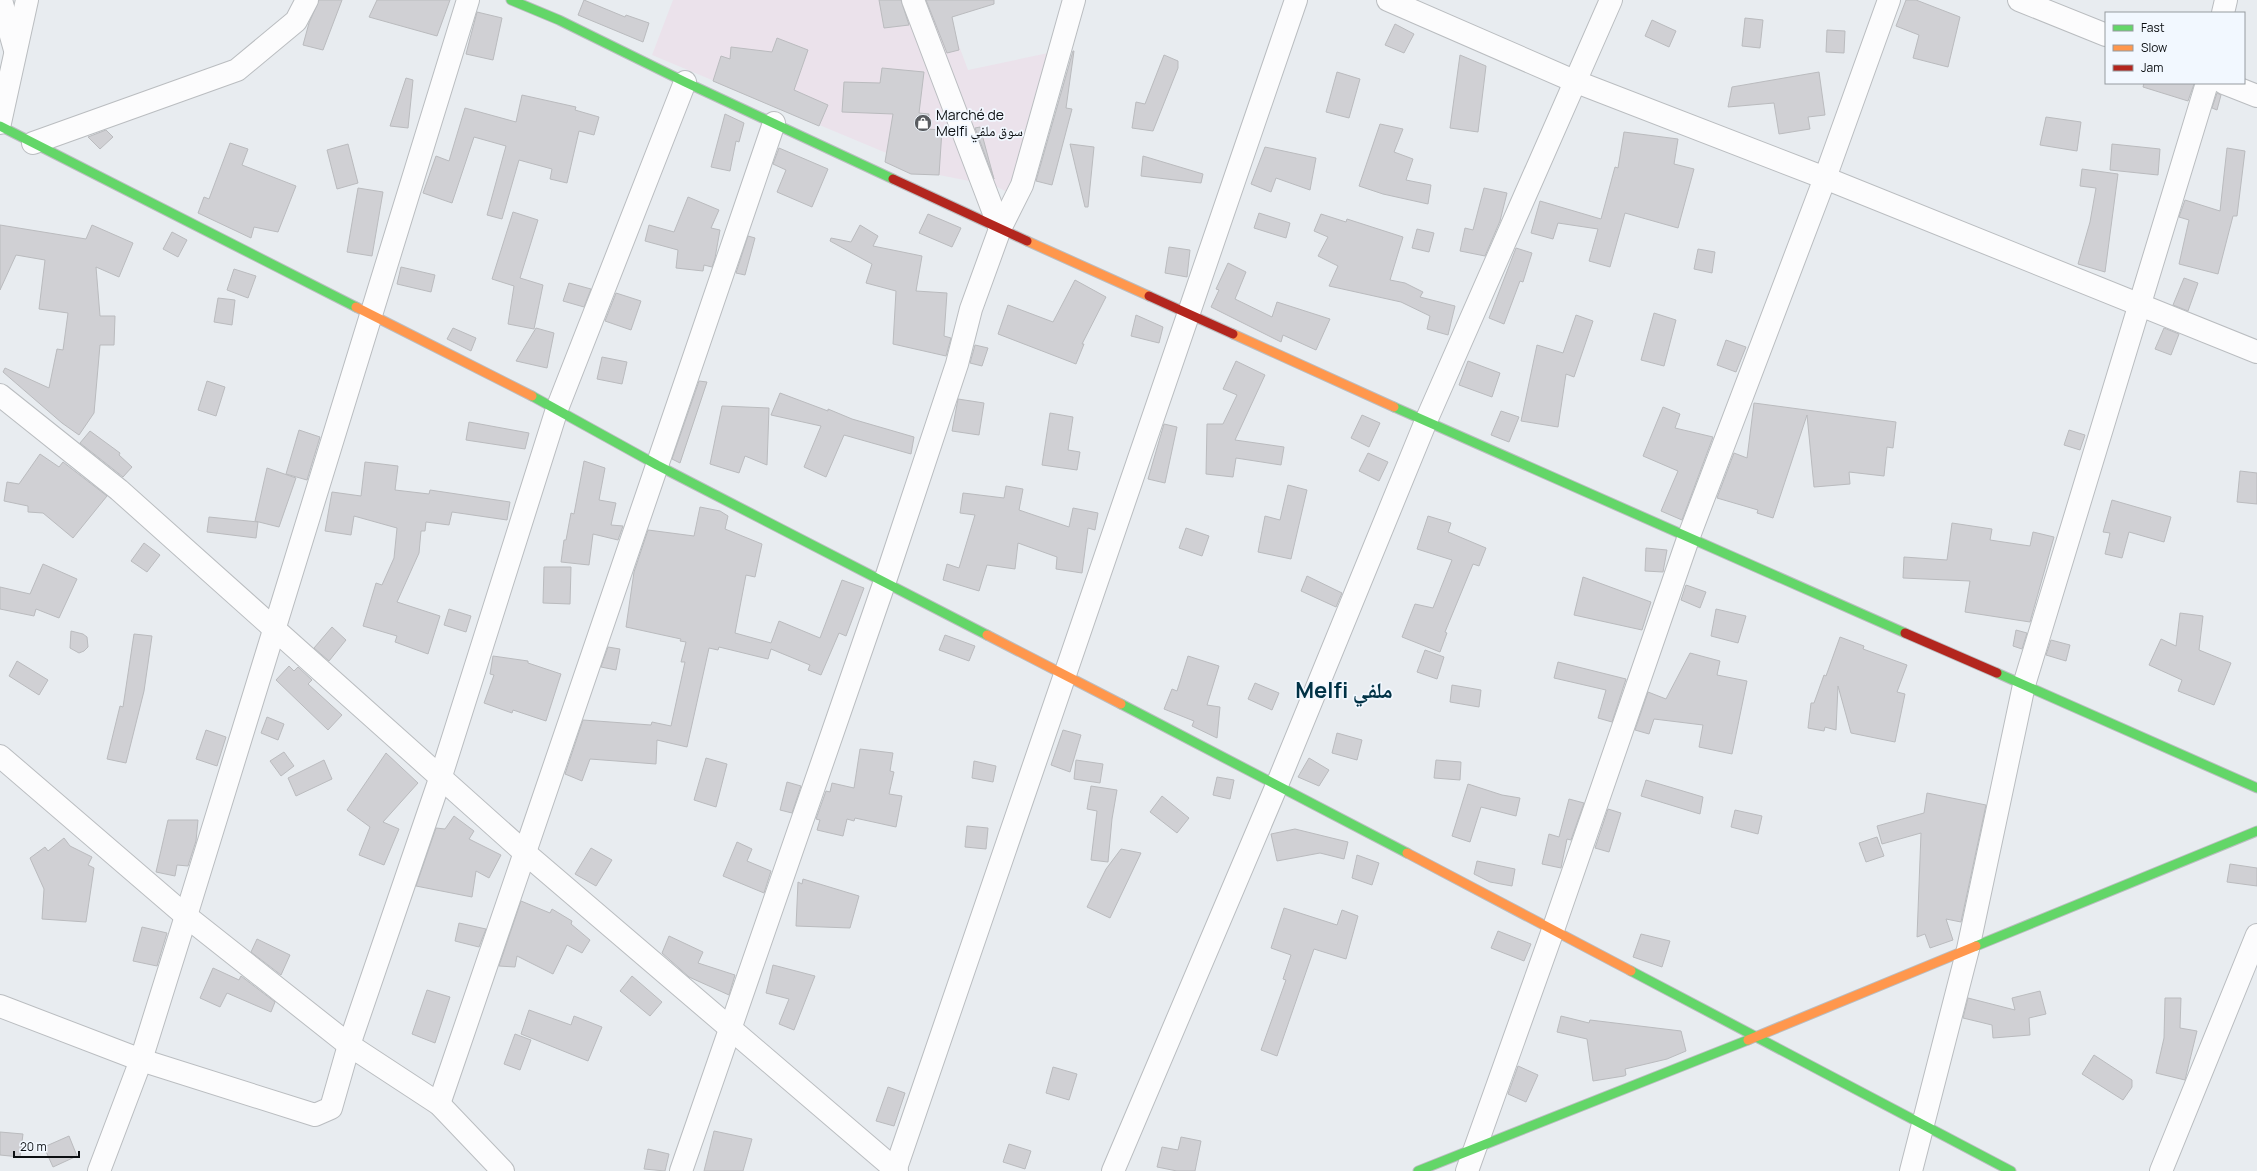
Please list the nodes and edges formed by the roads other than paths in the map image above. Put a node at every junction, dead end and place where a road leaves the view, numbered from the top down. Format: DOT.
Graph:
graph roads {
  1 [pos="0,0"];
  2 [pos="27,0"];
  3 [pos="307,0"];
  4 [pos="468,0"];
  5 [pos="512,0"];
  6 [pos="913,0"];
  7 [pos="1074,0"];
  8 [pos="1296,0"];
  9 [pos="1388,0"];
  10 [pos="1611,0"];
  11 [pos="1889,0"];
  12 [pos="2019,0"];
  13 [pos="2226,0"];
  14 [pos="2223,12"];
  15 [pos="2105,35"];
  16 [pos="16,52"];
  17 [pos="1574,81"];
  18 [pos="685,82"];
  19 [pos="2207,84"];
  20 [pos="2227,84"];
  21 [pos="2257,96"];
  22 [pos="774,123"];
  23 [pos="0,125"];
  24 [pos="33,143"];
  25 [pos="1825,178"];
  26 [pos="1000,229"];
  27 [pos="2139,305"];
  28 [pos="1188,312"];
  29 [pos="371,316"];
  30 [pos="2257,352"];
  31 [pos="0,395"];
  32 [pos="557,409"];
  33 [pos="1426,421"];
  34 [pos="657,465"];
  35 [pos="1689,536"];
  36 [pos="885,581"];
  37 [pos="276,628"];
  38 [pos="1064,675"];
  39 [pos="2024,684"];
  40 [pos="0,756"];
  41 [pos="441,776"];
  42 [pos="1277,784"];
  43 [pos="2257,788"];
  44 [pos="2257,831"];
  45 [pos="524,852"];
  46 [pos="186,916"];
  47 [pos="1553,930"];
  48 [pos="2257,936"];
  49 [pos="1968,949"];
  50 [pos="0,1006"];
  51 [pos="729,1028"];
  52 [pos="1756,1037"];
  53 [pos="350,1045"];
  54 [pos="140,1060"];
  55 [pos="439,1104"];
  56 [pos="1923,1125"];
  57 [pos="1474,1150"];
  58 [pos="99,1171"];
  59 [pos="502,1171"];
  60 [pos="681,1171"];
  61 [pos="896,1171"];
  62 [pos="1113,1171"];
  63 [pos="1418,1171"];
  64 [pos="1467,1171"];
  65 [pos="1911,1171"];
  66 [pos="2011,1171"];
  67 [pos="2161,1171"];
  1 -- 16 [label="street"];
  2 -- 16 [label="street"];
  3 -- 24 [label="street"];
  4 -- 29 [label="street"];
  5 -- 18 [label="street"];
  6 -- 26 [label="street"];
  7 -- 26 [label="street"];
  8 -- 28 [label="street"];
  9 -- 17 [label="street"];
  10 -- 17 [label="street"];
  11 -- 25 [label="street"];
  12 -- 15 [label="street"];
  13 -- 14 [label="street"];
  16 -- 23 [label="street"];
  17 -- 25 [label="street"];
  17 -- 33 [label="street"];
  18 -- 22 [label="street"];
  18 -- 32 [label="street"];
  19 -- 27 [label="street"];
  20 -- 21 [label="street"];
  22 -- 26 [label="street"];
  22 -- 34 [label="street"];
  23 -- 24 [label="street"];
  24 -- 29 [label="street"];
  25 -- 27 [label="street"];
  25 -- 35 [label="street"];
  26 -- 28 [label="street"];
  26 -- 36 [label="street"];
  27 -- 30 [label="street"];
  27 -- 39 [label="street"];
  28 -- 33 [label="street"];
  28 -- 38 [label="street"];
  29 -- 32 [label="street"];
  29 -- 37 [label="street"];
  31 -- 37 [label="street"];
  32 -- 34 [label="street"];
  32 -- 41 [label="street"];
  33 -- 35 [label="street"];
  33 -- 42 [label="street"];
  34 -- 36 [label="street"];
  34 -- 45 [label="street"];
  35 -- 39 [label="street"];
  35 -- 47 [label="street"];
  36 -- 38 [label="street"];
  36 -- 51 [label="street"];
  37 -- 41 [label="street"];
  37 -- 46 [label="street"];
  38 -- 42 [label="street"];
  38 -- 61 [label="street"];
  39 -- 43 [label="street"];
  39 -- 49 [label="street"];
  40 -- 46 [label="street"];
  41 -- 45 [label="street"];
  41 -- 53 [label="street"];
  42 -- 47 [label="street"];
  42 -- 62 [label="street"];
  44 -- 49 [label="street"];
  45 -- 51 [label="street"];
  45 -- 55 [label="street"];
  46 -- 53 [label="street"];
  46 -- 54 [label="street"];
  47 -- 52 [label="street"];
  47 -- 57 [label="street"];
  48 -- 67 [label="street"];
  49 -- 52 [label="street"];
  49 -- 56 [label="street"];
  50 -- 54 [label="street"];
  51 -- 60 [label="street"];
  51 -- 61 [label="street"];
  52 -- 56 [label="street"];
  52 -- 57 [label="street"];
  53 -- 54 [label="street"];
  53 -- 55 [label="street"];
  54 -- 58 [label="street"];
  55 -- 59 [label="street"];
  56 -- 65 [label="street"];
  56 -- 66 [label="street"];
  57 -- 63 [label="street"];
  57 -- 64 [label="street"];
}
